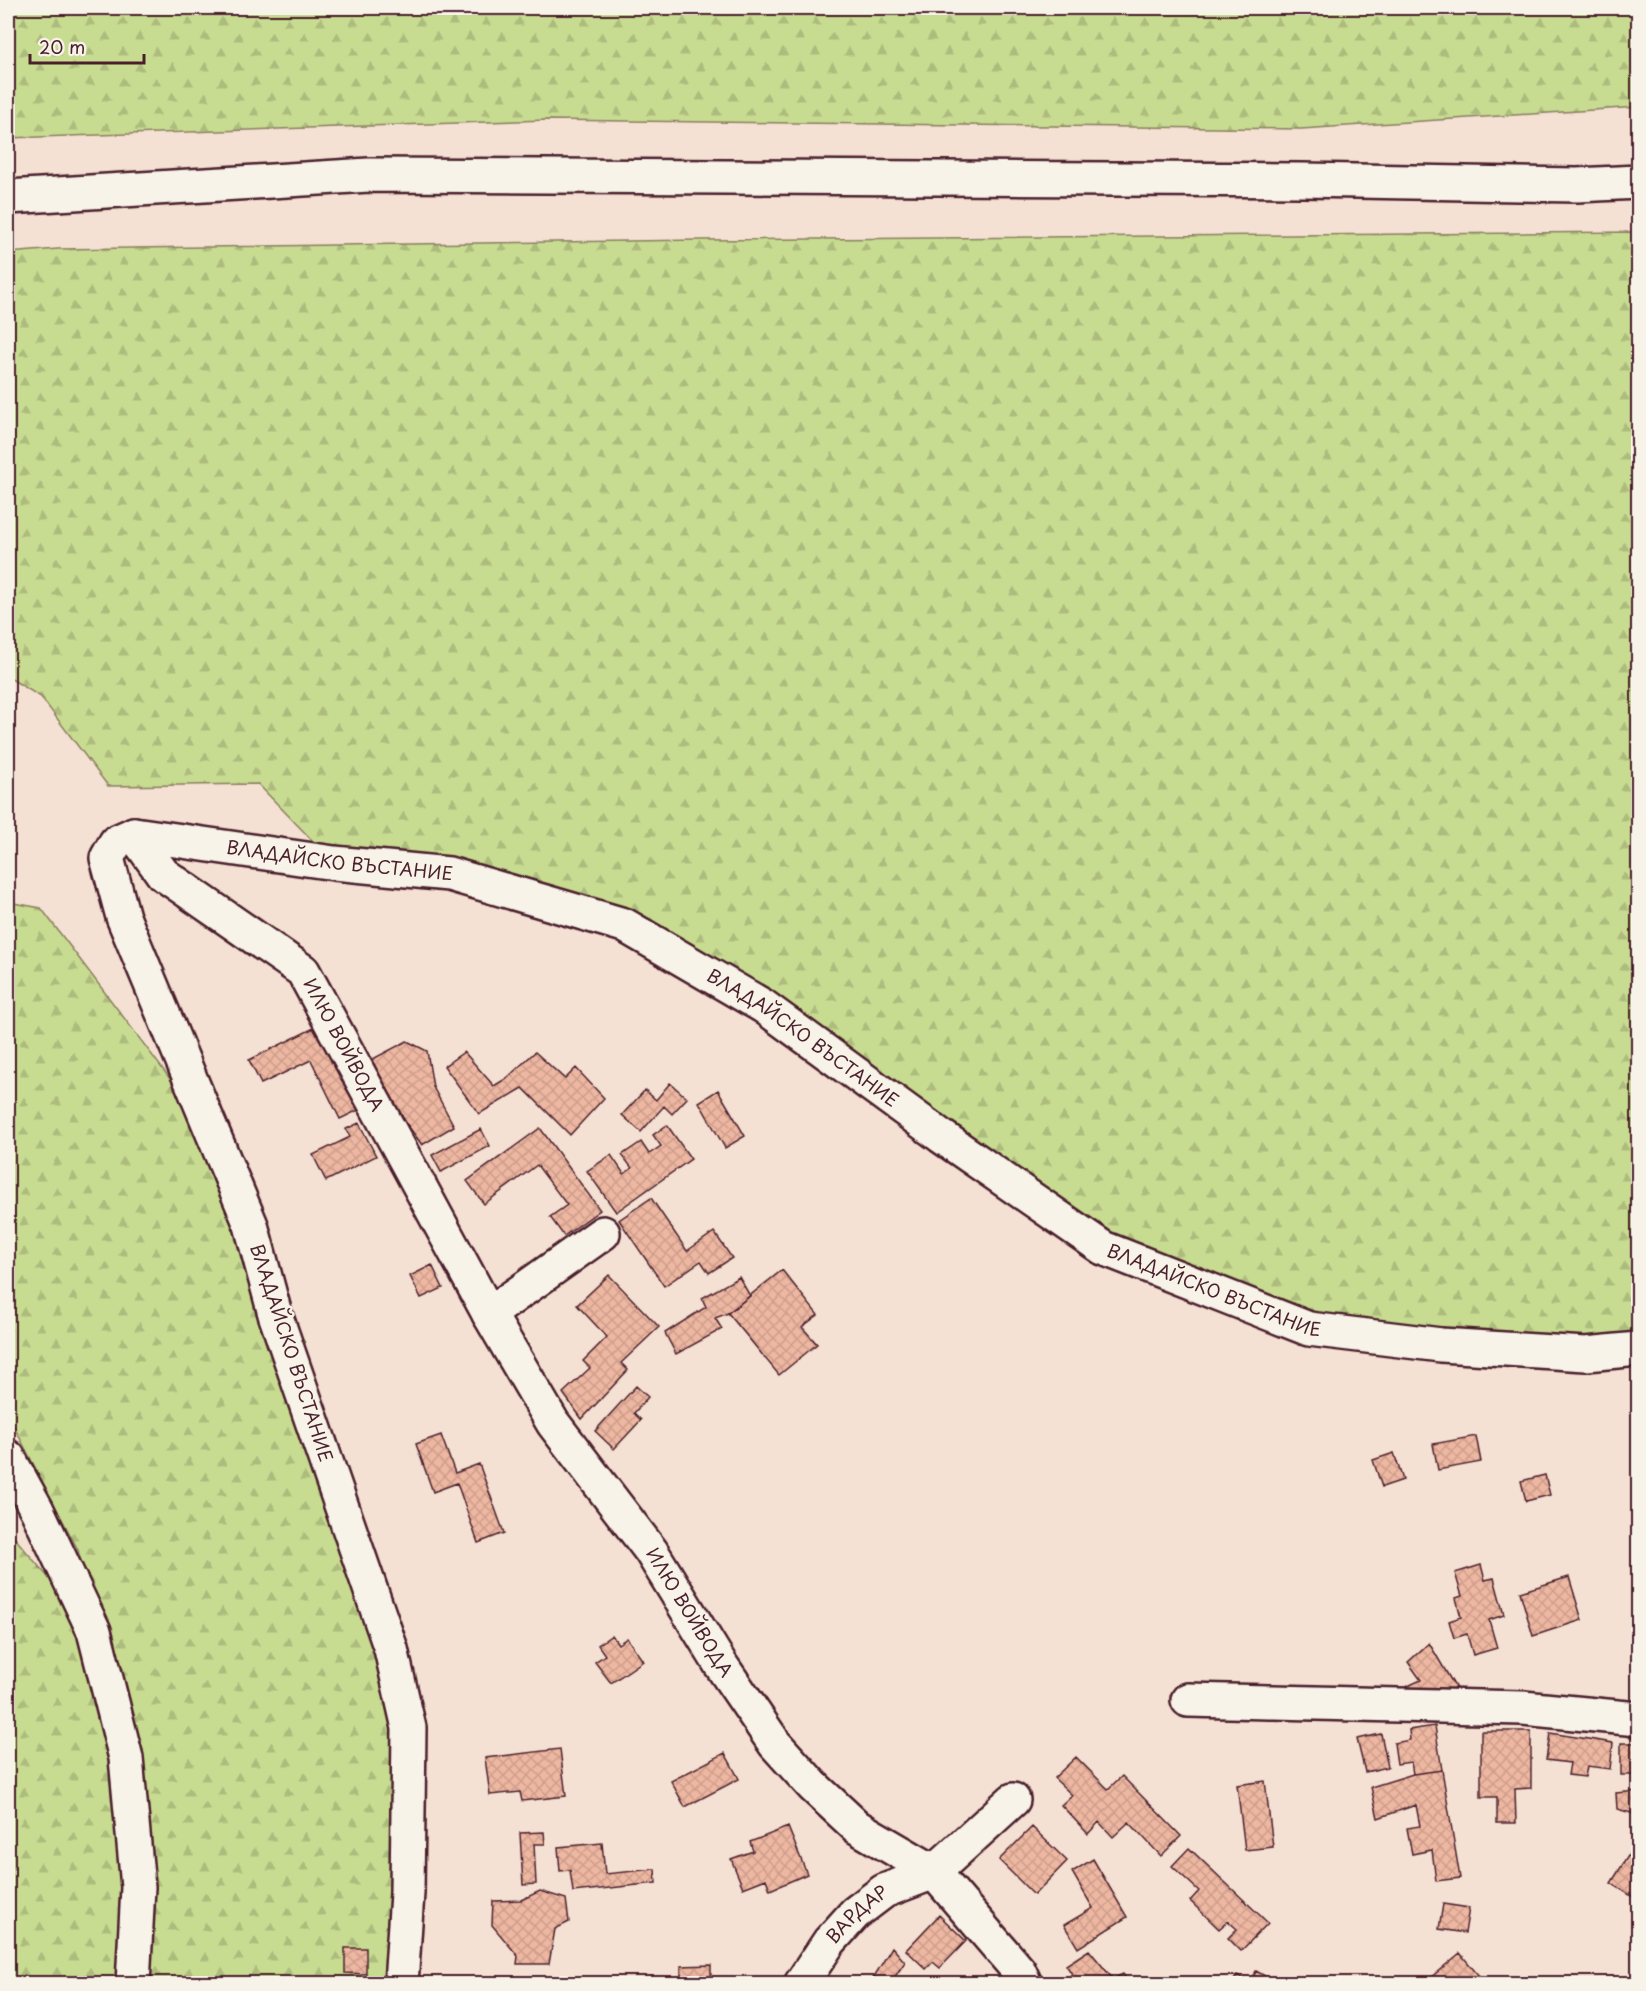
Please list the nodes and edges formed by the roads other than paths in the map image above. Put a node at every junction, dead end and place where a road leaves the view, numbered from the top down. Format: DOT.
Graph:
graph roads {
  1 [pos="1638,182"];
  2 [pos="8,197"];
  3 [pos="134,834"];
  4 [pos="603,1233"];
  5 [pos="489,1314"];
  6 [pos="1638,1349"];
  7 [pos="8,1457"];
  8 [pos="1188,1700"];
  9 [pos="1638,1719"];
  10 [pos="1013,1800"];
  11 [pos="934,1872"];
  12 [pos="133,1983"];
  13 [pos="401,1983"];
  14 [pos="801,1983"];
  15 [pos="1024,1983"];
  1 -- 2 [label="street"];
  3 -- 5 [label="street, ИЛЮ ВОЙВОДА"];
  3 -- 6 [label="street, ВЛАДАЙСКО ВЪСТАНИЕ"];
  3 -- 13 [label="street, ВЛАДАЙСКО ВЪСТАНИЕ"];
  4 -- 5 [label="street"];
  5 -- 11 [label="street, ИЛЮ ВОЙВОДА"];
  7 -- 12 [label="street"];
  8 -- 9 [label="street"];
  10 -- 11 [label="street"];
  11 -- 14 [label="street, ВАРДАР"];
  11 -- 15 [label="street, ИЛЮ ВОЙВОДА"];
}
